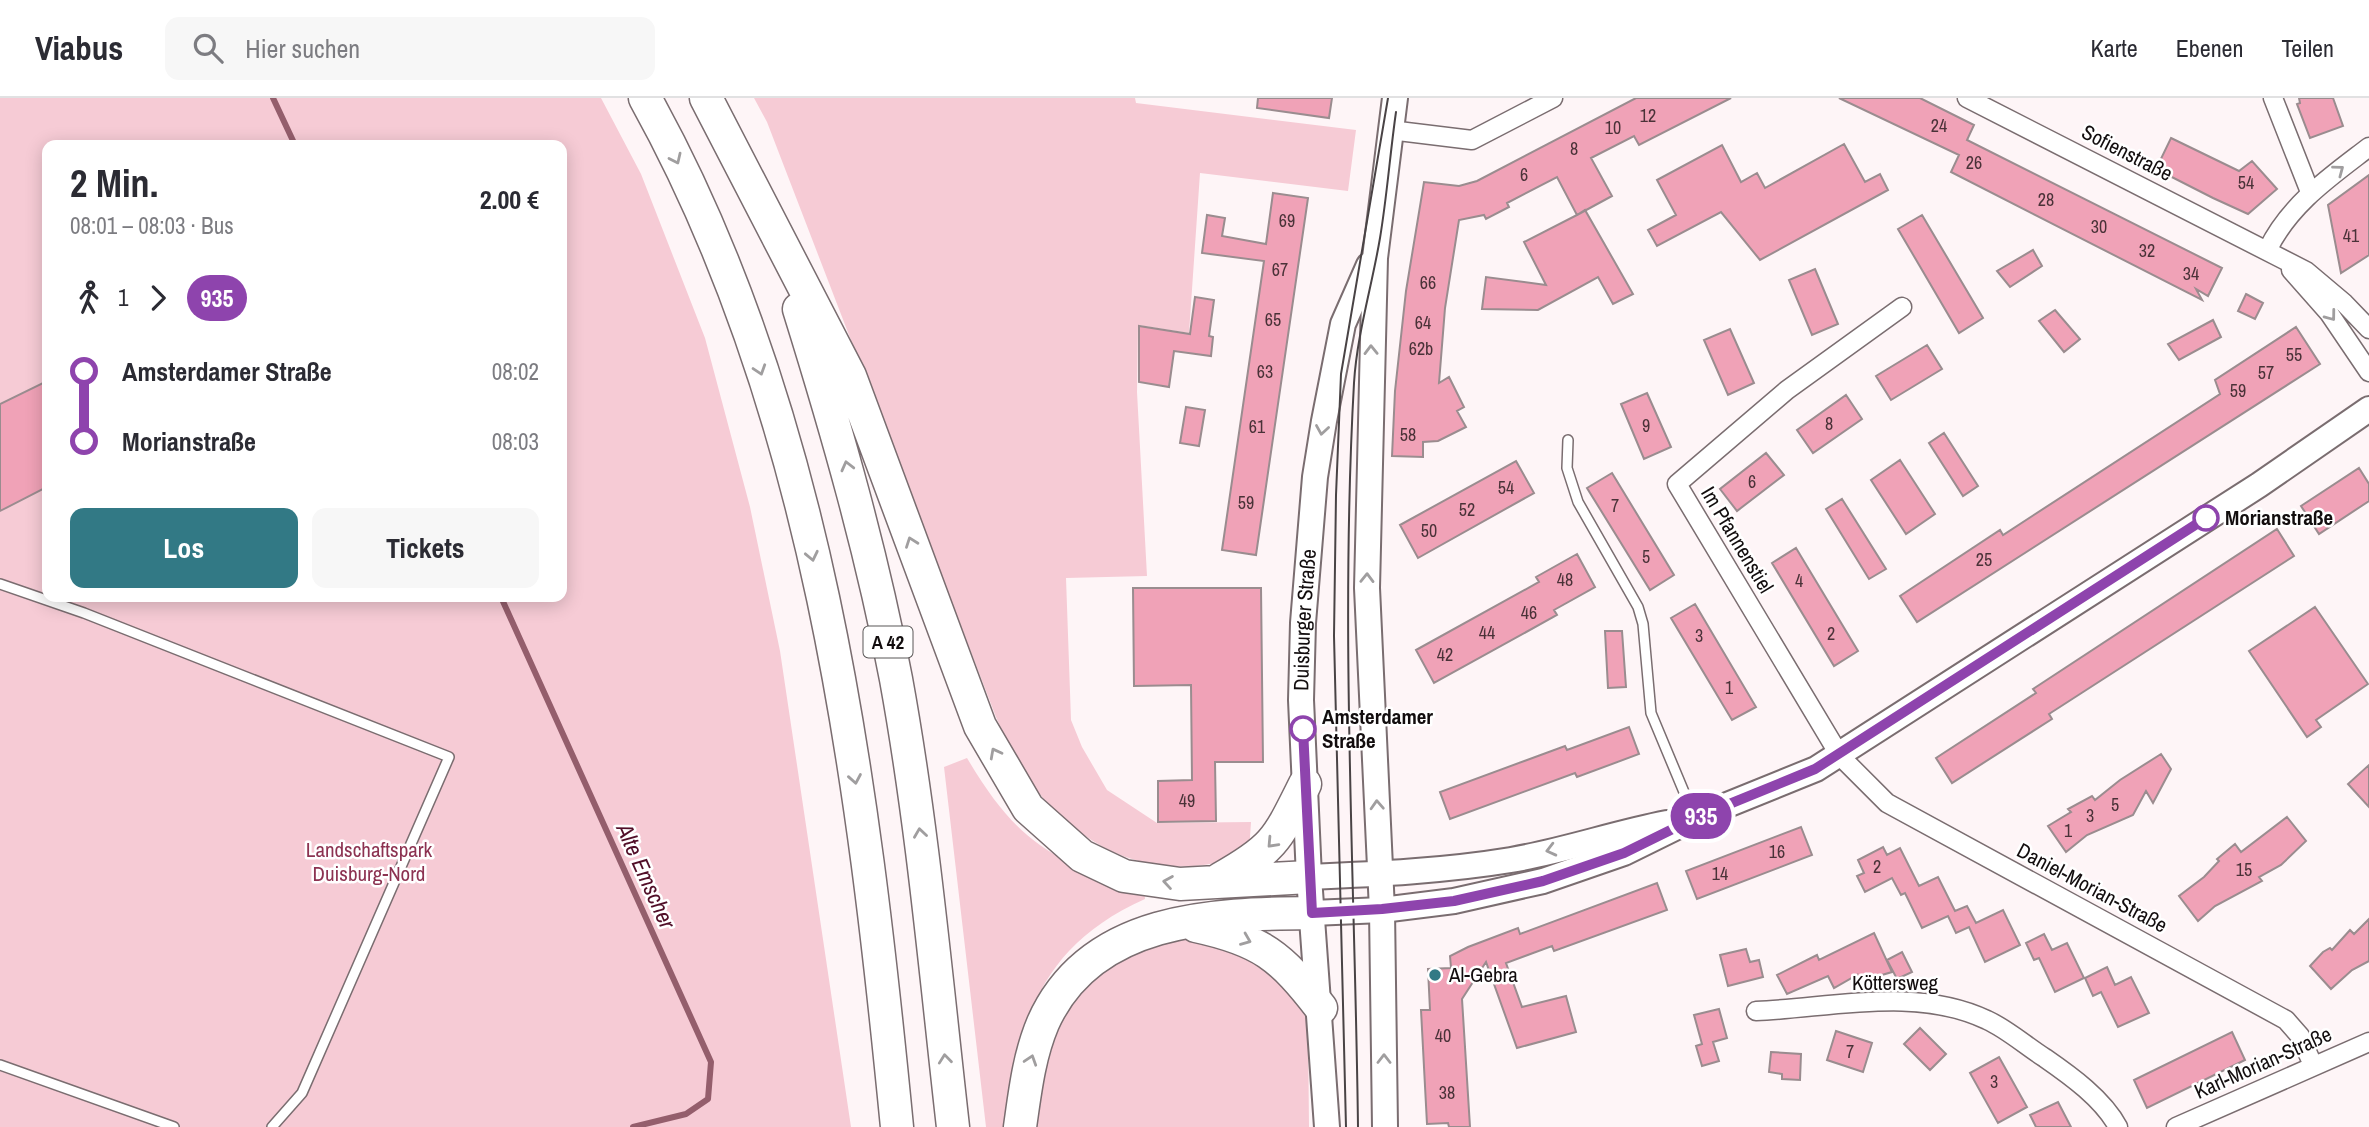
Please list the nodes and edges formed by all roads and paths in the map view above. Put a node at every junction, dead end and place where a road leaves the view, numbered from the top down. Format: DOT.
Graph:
graph roads {
  1 [pos="645,98"];
  2 [pos="706,98"];
  3 [pos="1395,98"];
  4 [pos="1553,98"];
  5 [pos="1967,98"];
  6 [pos="2273,98"];
  7 [pos="1390,130"];
  8 [pos="2369,147"];
  9 [pos="746,174"];
  10 [pos="2310,192"];
  11 [pos="1376,248"];
  12 [pos="2267,249"];
  13 [pos="1902,307"];
  14 [pos="2369,329"];
  15 [pos="2369,372"];
  16 [pos="2369,409"];
  17 [pos="1568,440"];
  18 [pos="0,584"];
  19 [pos="42,598"];
  20 [pos="52,602"];
  21 [pos="1840,756"];
  22 [pos="1305,784"];
  23 [pos="1695,818"];
  24 [pos="1380,873"];
  25 [pos="1309,877"];
  26 [pos="1212,883"];
  27 [pos="1382,909"];
  28 [pos="1312,913"];
  29 [pos="1181,923"];
  30 [pos="1321,1008"];
  31 [pos="1756,1011"];
  32 [pos="887,1022"];
  33 [pos="2369,1042"];
  34 [pos="0,1065"];
  35 [pos="2313,1065"];
  36 [pos="2201,1122"];
  37 [pos="174,1127"];
  38 [pos="272,1127"];
  39 [pos="877,1127"];
  40 [pos="897,1127"];
  41 [pos="953,1127"];
  42 [pos="1020,1127"];
  43 [pos="1327,1127"];
  44 [pos="1385,1127"];
  45 [pos="2119,1127"];
  46 [pos="2176,1127"];
  1 -- 32 [label="highway, A 42, one-way"];
  2 -- 9 [label="highway, A 42"];
  3 -- 7 [label="main road, Duisburger Straße"];
  4 -- 7 [label="street"];
  5 -- 12 [label="street, Sofienstraße"];
  6 -- 10 [label="street"];
  7 -- 11 [label="main road, Duisburger Straße"];
  10 -- 8 [label="street, one-way"];
  26 -- 9 [label="highway, one-way"];
  41 -- 9 [label="highway, A 42, one-way"];
  10 -- 12 [label="street"];
  11 -- 22 [label="main road, Duisburger Straße, one-way"];
  24 -- 11 [label="main road, Duisburger Straße, one-way"];
  12 -- 14 [label="street, Sofienstraße"];
  12 -- 15 [label="street, Sofienstraße, one-way"];
  13 -- 21 [label="street, Im Pfannenstiel"];
  16 -- 21 [label="main road"];
  17 -- 23 [label="lane"];
  18 -- 19 [label="lane"];
  20 -- 38 [label="lane"];
  21 -- 23 [label="main road"];
  21 -- 35 [label="street, Daniel-Morian-Straße"];
  22 -- 25 [label="main road, Duisburger Straße"];
  22 -- 26 [label="highway, one-way"];
  23 -- 24 [label="main road, one-way"];
  23 -- 27 [label="main road"];
  24 -- 25 [label="main road"];
  24 -- 27 [label="main road, Duisburger Straße"];
  25 -- 26 [label="highway"];
  25 -- 28 [label="main road, Duisburger Straße"];
  27 -- 28 [label="main road"];
  44 -- 27 [label="main road, Duisburger Straße, one-way"];
  28 -- 29 [label="highway"];
  28 -- 30 [label="main road, Duisburger Straße"];
  29 -- 30 [label="highway, one-way"];
  42 -- 29 [label="highway, one-way"];
  30 -- 43 [label="main road, Duisburger Straße"];
  31 -- 45 [label="street, Köttersweg"];
  32 -- 39 [label="highway"];
  32 -- 40 [label="highway, A 42"];
  33 -- 35 [label="street, Karl-Morian-Straße"];
  34 -- 37 [label="lane"];
  35 -- 36 [label="street, Karl-Morian-Straße"];
  36 -- 46 [label="street, Karl-Morian-Straße"];
}
